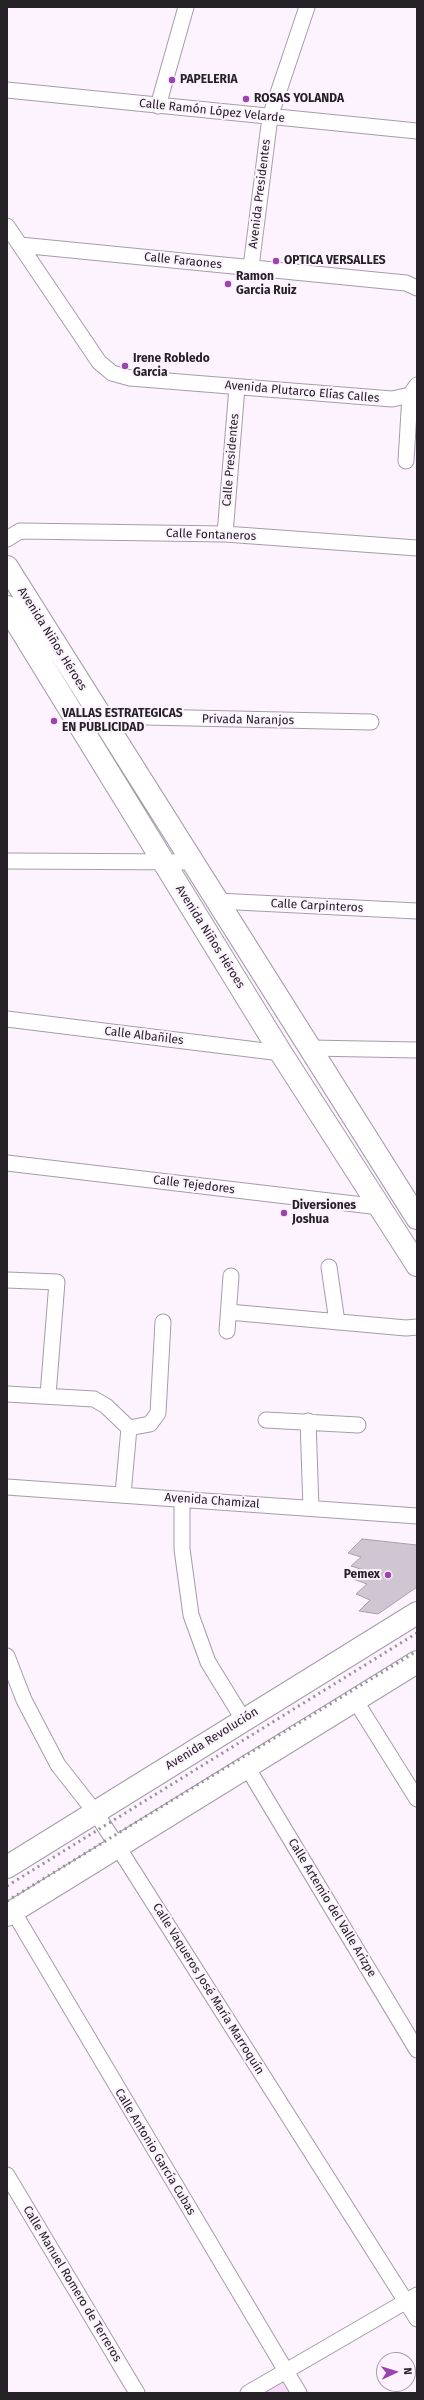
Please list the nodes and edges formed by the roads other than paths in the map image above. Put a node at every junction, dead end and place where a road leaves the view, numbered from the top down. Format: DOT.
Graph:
graph roads {
  1 [pos="186,7"];
  2 [pos="307,7"];
  3 [pos="7,90"];
  4 [pos="158,106"];
  5 [pos="270,117"];
  6 [pos="417,131"];
  7 [pos="7,226"];
  8 [pos="20,245"];
  9 [pos="251,267"];
  10 [pos="417,288"];
  11 [pos="237,387"];
  12 [pos="413,390"];
  13 [pos="406,461"];
  14 [pos="225,534"];
  15 [pos="7,539"];
  16 [pos="417,548"];
  17 [pos="7,568"];
  18 [pos="7,607"];
  19 [pos="101,716"];
  20 [pos="371,722"];
  21 [pos="7,861"];
  22 [pos="164,862"];
  23 [pos="192,862"];
  24 [pos="217,901"];
  25 [pos="417,911"];
  26 [pos="7,1019"];
  27 [pos="310,1048"];
  28 [pos="417,1050"];
  29 [pos="281,1053"];
  30 [pos="7,1163"];
  31 [pos="380,1207"];
  32 [pos="417,1218"];
  33 [pos="417,1265"];
  34 [pos="328,1267"];
  35 [pos="231,1276"];
  36 [pos="7,1280"];
  37 [pos="229,1312"];
  38 [pos="163,1322"];
  39 [pos="337,1322"];
  40 [pos="417,1327"];
  41 [pos="227,1331"];
  42 [pos="7,1394"];
  43 [pos="48,1395"];
  44 [pos="266,1420"];
  45 [pos="308,1421"];
  46 [pos="358,1425"];
  47 [pos="129,1428"];
  48 [pos="7,1487"];
  49 [pos="123,1494"];
  50 [pos="182,1499"];
  51 [pos="311,1508"];
  52 [pos="417,1516"];
  53 [pos="417,1613"];
  54 [pos="7,1656"];
  55 [pos="7,1660"];
  56 [pos="417,1662"];
  57 [pos="355,1700"];
  58 [pos="243,1719"];
  59 [pos="247,1767"];
  60 [pos="417,1799"];
  61 [pos="95,1812"];
  62 [pos="118,1847"];
  63 [pos="7,1866"];
  64 [pos="10,1913"];
  65 [pos="417,2050"];
  66 [pos="7,2176"];
  67 [pos="412,2298"];
  68 [pos="417,2319"];
  69 [pos="285,2372"];
  70 [pos="137,2393"];
  71 [pos="248,2393"];
  72 [pos="298,2393"];
  1 -- 4 [label="street"];
  2 -- 5 [label="street, Avenida Presidentes"];
  3 -- 4 [label="street, Calle Ramón López Velarde"];
  4 -- 5 [label="street, Calle Ramón López Velarde"];
  5 -- 6 [label="street, Calle Ramón López Velarde"];
  5 -- 9 [label="street, Avenida Presidentes"];
  7 -- 8 [label="street, Avenida Plutarco Elías Calles"];
  8 -- 9 [label="street, Calle Faraones"];
  8 -- 11 [label="street, Avenida Plutarco Elías Calles"];
  9 -- 10 [label="street, Calle Faraones"];
  11 -- 12 [label="street, Avenida Plutarco Elías Calles"];
  11 -- 14 [label="street, Calle Presidentes"];
  12 -- 13 [label="street"];
  14 -- 15 [label="street, Calle Fontaneros"];
  14 -- 16 [label="street, Calle Fontaneros"];
  17 -- 19 [label="main road, Avenida Niños Héroes"];
  18 -- 22 [label="main road, Avenida Niños Héroes"];
  19 -- 20 [label="street, Privada Naranjos"];
  19 -- 23 [label="main road, Avenida Niños Héroes"];
  21 -- 22 [label="street"];
  22 -- 23 [label="street"];
  22 -- 29 [label="main road, Avenida Niños Héroes"];
  23 -- 24 [label="main road, Avenida Niños Héroes"];
  24 -- 25 [label="street, Calle Carpinteros"];
  24 -- 27 [label="main road, Avenida Niños Héroes"];
  26 -- 29 [label="street, Calle Albañiles"];
  27 -- 28 [label="street"];
  27 -- 32 [label="main road, Avenida Niños Héroes"];
  29 -- 31 [label="main road, Avenida Niños Héroes"];
  30 -- 31 [label="street, Calle Tejedores"];
  31 -- 33 [label="main road, Avenida Niños Héroes"];
  34 -- 39 [label="street"];
  35 -- 37 [label="street"];
  36 -- 43 [label="street"];
  37 -- 39 [label="street"];
  37 -- 41 [label="street"];
  38 -- 47 [label="street"];
  39 -- 40 [label="street"];
  42 -- 43 [label="street"];
  43 -- 47 [label="street"];
  44 -- 45 [label="street"];
  45 -- 46 [label="street"];
  45 -- 51 [label="street"];
  47 -- 49 [label="street"];
  48 -- 49 [label="street, Avenida Chamizal"];
  49 -- 50 [label="street, Avenida Chamizal"];
  50 -- 51 [label="street, Avenida Chamizal"];
  50 -- 58 [label="street"];
  51 -- 52 [label="street, Avenida Chamizal"];
  53 -- 58 [label="main road, Avenida Revolución"];
  54 -- 55 [label="street, Calle Vaqueros José María Marroquín"];
  55 -- 61 [label="street, Calle Vaqueros José María Marroquín"];
  56 -- 57 [label="main road"];
  57 -- 59 [label="main road"];
  57 -- 60 [label="street"];
  58 -- 61 [label="main road, Avenida Revolución"];
  59 -- 62 [label="main road"];
  59 -- 65 [label="street, Calle Artemio del Valle Arizpe"];
  61 -- 62 [label="street, Calle Vaqueros José María Marroquín"];
  61 -- 63 [label="main road, Avenida Revolución"];
  62 -- 64 [label="main road"];
  62 -- 67 [label="street, Calle Vaqueros José María Marroquín"];
  64 -- 69 [label="street, Calle Antonio García Cubas"];
  66 -- 70 [label="street, Calle Manuel Romero de Terreros"];
  67 -- 68 [label="street, Calle Vaqueros José María Marroquín"];
  67 -- 69 [label="street"];
  69 -- 71 [label="street"];
  69 -- 72 [label="street, Calle Antonio García Cubas"];
}
